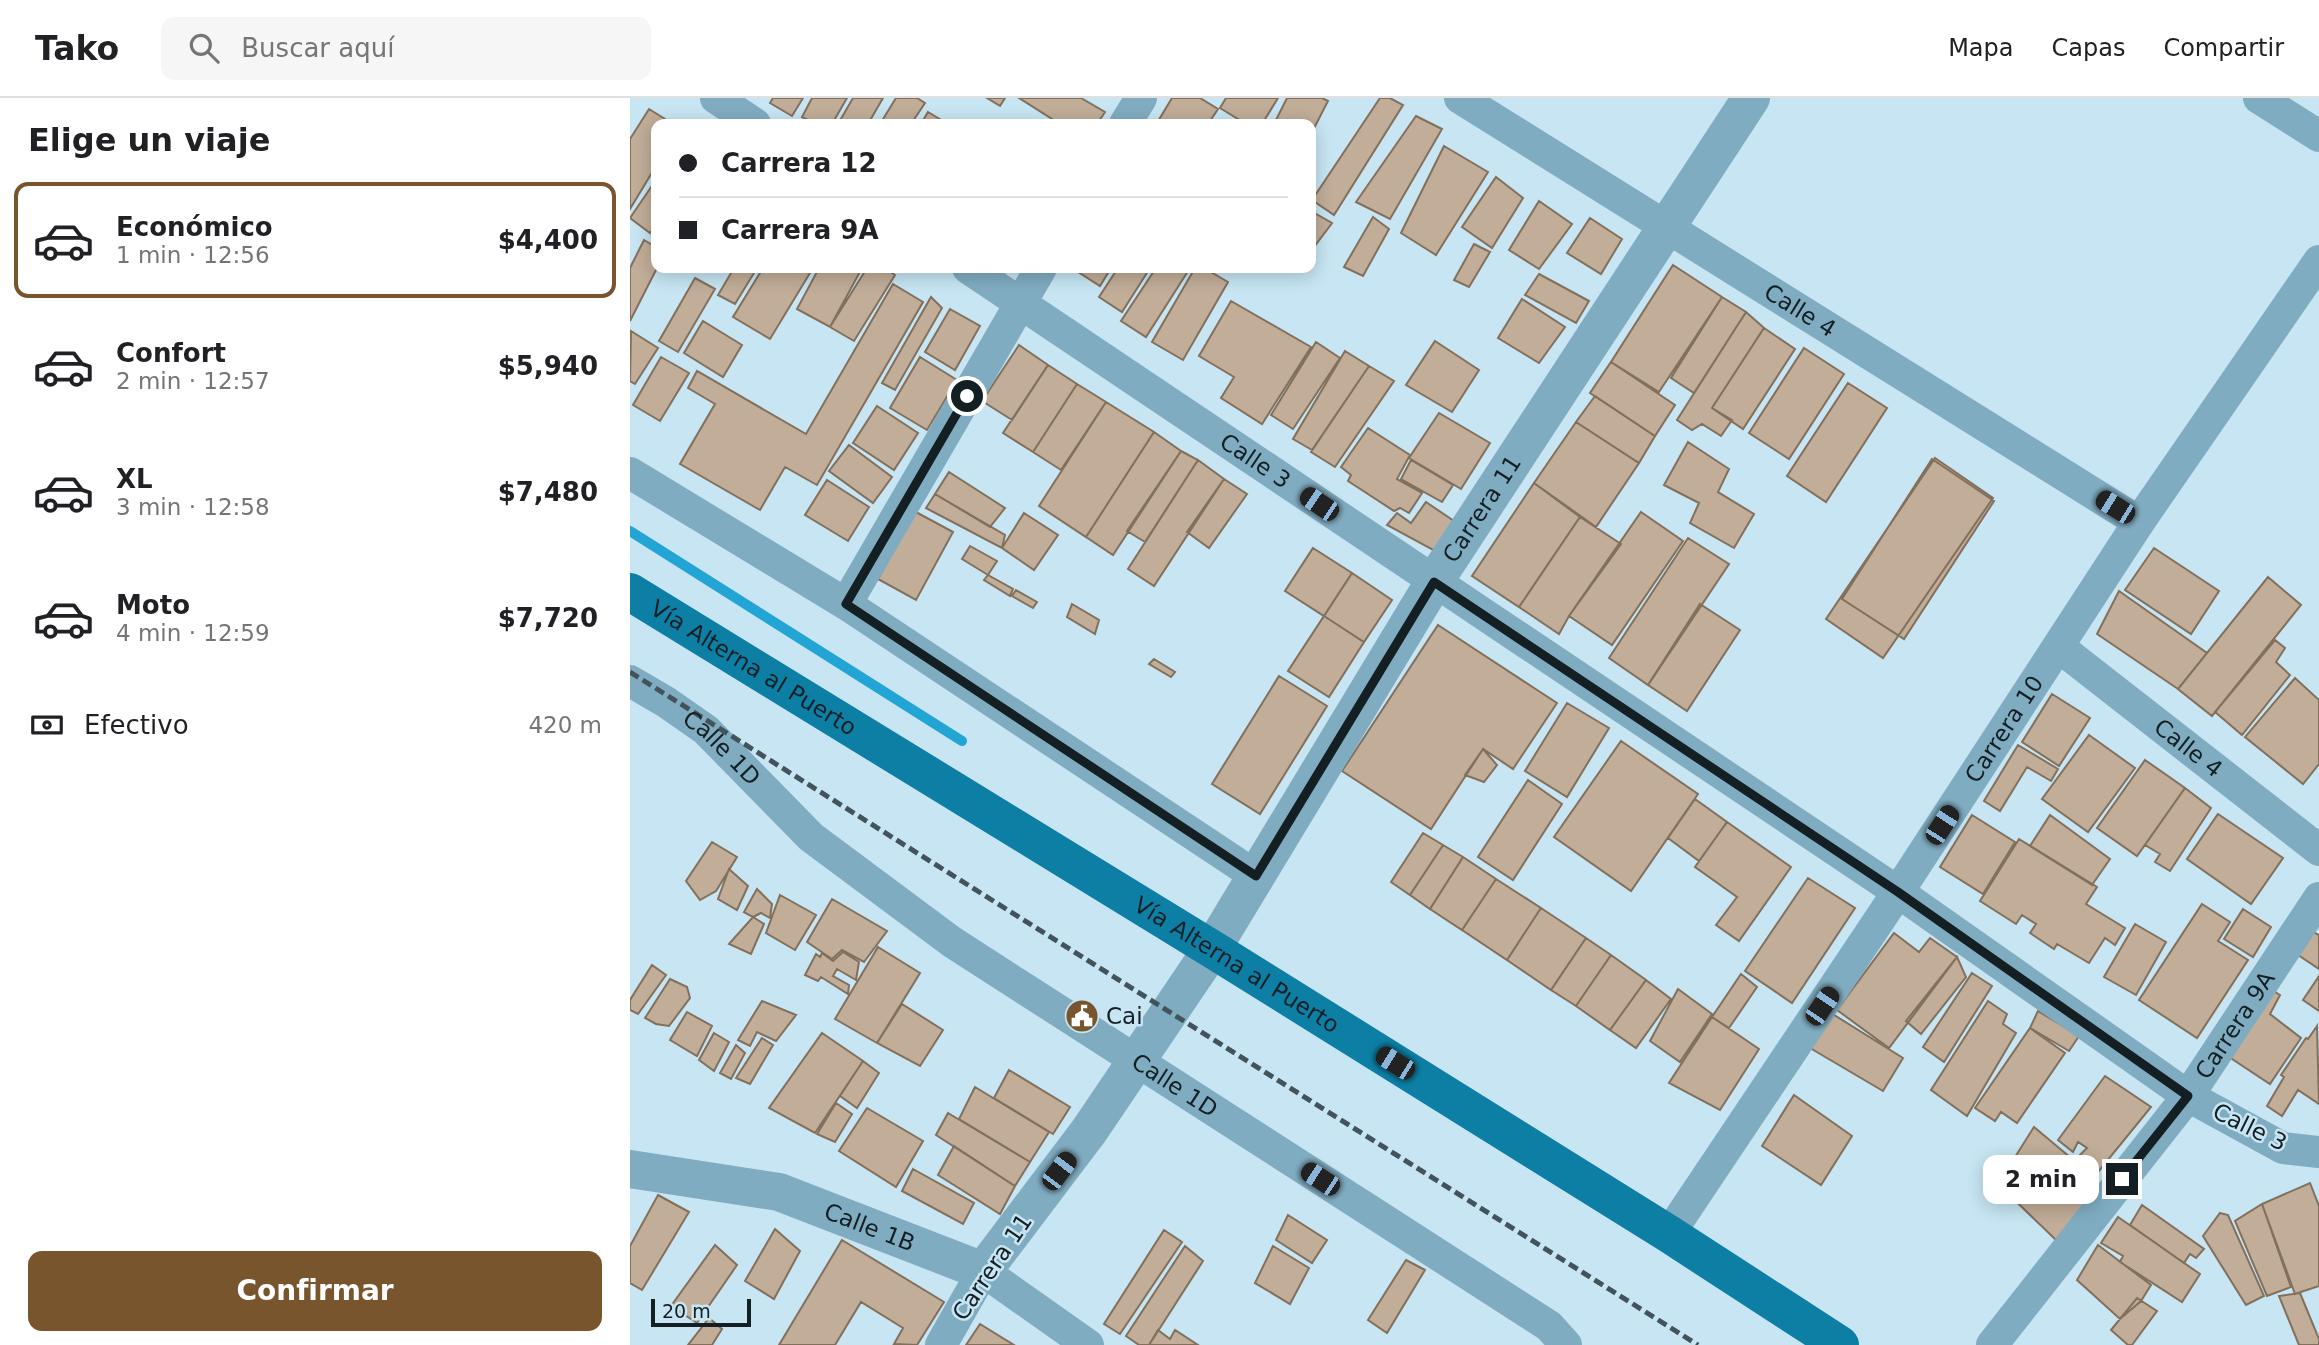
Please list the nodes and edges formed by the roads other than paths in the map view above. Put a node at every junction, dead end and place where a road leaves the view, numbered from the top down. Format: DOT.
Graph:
graph roads {
  1 [pos="716,98"];
  2 [pos="1141,98"];
  3 [pos="1460,98"];
  4 [pos="1751,98"];
  5 [pos="2259,98"];
  6 [pos="748,119"];
  7 [pos="1128,119"];
  8 [pos="2319,136"];
  9 [pos="1667,227"];
  10 [pos="2319,261"];
  11 [pos="976,273"];
  12 [pos="1038,273"];
  13 [pos="1021,303"];
  14 [pos="630,473"];
  15 [pos="2139,522"];
  16 [pos="1434,582"];
  17 [pos="630,592"];
  18 [pos="846,604"];
  19 [pos="2059,647"];
  20 [pos="630,681"];
  21 [pos="2319,850"];
  22 [pos="1256,876"];
  23 [pos="1898,892"];
  24 [pos="2319,898"];
  25 [pos="1212,949"];
  26 [pos="1136,1061"];
  27 [pos="2188,1096"];
  28 [pos="2319,1152"];
  29 [pos="630,1170"];
  30 [pos="1669,1234"];
  31 [pos="984,1271"];
  32 [pos="941,1345"];
  33 [pos="1088,1345"];
  34 [pos="1566,1345"];
  35 [pos="1840,1345"];
  36 [pos="1992,1345"];
  1 -- 6 [label="street"];
  2 -- 7 [label="street"];
  3 -- 9 [label="street, Calle 4"];
  4 -- 9 [label="street, Carrera 11"];
  5 -- 8 [label="street"];
  9 -- 15 [label="street, Calle 4"];
  9 -- 16 [label="street, Carrera 11"];
  10 -- 15 [label="street, Carrera 10"];
  11 -- 13 [label="street, Calle 3"];
  12 -- 13 [label="street"];
  13 -- 16 [label="street, Calle 3"];
  13 -- 18 [label="street"];
  14 -- 18 [label="street"];
  15 -- 19 [label="street, Carrera 10"];
  16 -- 22 [label="street, Carrera 11"];
  16 -- 23 [label="street, Calle 3"];
  17 -- 25 [label="main road, Vía Alterna al Puerto"];
  18 -- 22 [label="street"];
  19 -- 21 [label="street, Calle 4"];
  19 -- 23 [label="street, Carrera 10"];
  20 -- 26 [label="street, Calle 1D"];
  22 -- 25 [label="street, Carrera 11"];
  23 -- 27 [label="street, Calle 3"];
  23 -- 30 [label="street, Carrera 10"];
  24 -- 27 [label="street, Carrera 9A"];
  25 -- 26 [label="street, Carrera 11"];
  25 -- 30 [label="main road, Vía Alterna al Puerto"];
  26 -- 31 [label="street, Carrera 11"];
  26 -- 34 [label="street, Calle 1D"];
  27 -- 28 [label="street, Calle 3"];
  27 -- 36 [label="street, Carrera 9A"];
  29 -- 31 [label="street, Calle 1B"];
  30 -- 35 [label="main road, Vía Alterna al Puerto"];
  31 -- 32 [label="street, Carrera 11"];
  31 -- 33 [label="street, Calle 1B"];
}
